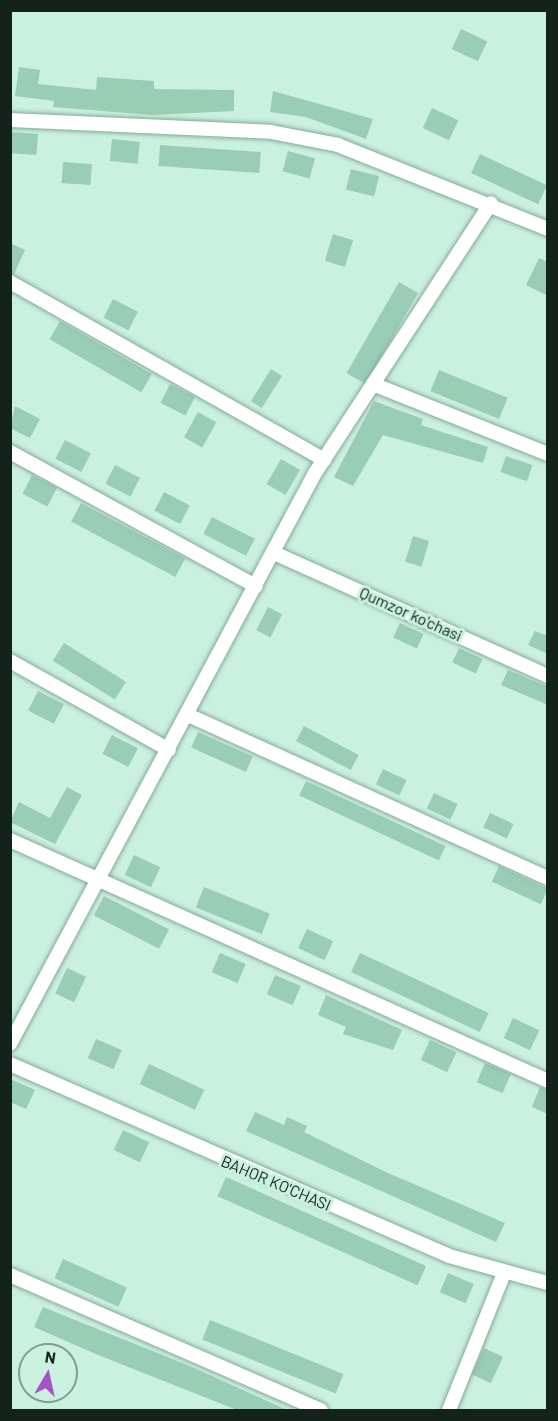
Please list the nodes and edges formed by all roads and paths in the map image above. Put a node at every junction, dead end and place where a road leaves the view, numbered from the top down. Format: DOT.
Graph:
graph roads {
  1 [pos="10,120"];
  2 [pos="491,203"];
  3 [pos="548,229"];
  4 [pos="10,282"];
  5 [pos="373,384"];
  6 [pos="10,452"];
  7 [pos="548,453"];
  8 [pos="324,460"];
  9 [pos="274,553"];
  10 [pos="256,586"];
  11 [pos="10,661"];
  12 [pos="548,676"];
  13 [pos="188,715"];
  14 [pos="169,750"];
  15 [pos="10,840"];
  16 [pos="548,878"];
  17 [pos="96,879"];
  18 [pos="10,1044"];
  19 [pos="10,1064"];
  20 [pos="548,1081"];
  21 [pos="504,1273"];
  22 [pos="10,1275"];
  23 [pos="548,1283"];
  24 [pos="321,1410"];
  25 [pos="449,1410"];
  1 -- 2 [label="street"];
  2 -- 3 [label="street"];
  2 -- 5 [label="street"];
  4 -- 8 [label="street"];
  5 -- 7 [label="street"];
  5 -- 8 [label="street"];
  6 -- 10 [label="street"];
  8 -- 9 [label="street"];
  9 -- 10 [label="street"];
  9 -- 12 [label="street, Qumzor ko'chasi"];
  10 -- 13 [label="street"];
  11 -- 14 [label="street"];
  13 -- 14 [label="street"];
  13 -- 16 [label="street"];
  14 -- 17 [label="street"];
  15 -- 17 [label="street"];
  17 -- 18 [label="street"];
  17 -- 20 [label="street"];
  19 -- 21 [label="street, BAHOR KO'CHASI"];
  21 -- 23 [label="street, BAHOR KO'CHASI"];
  21 -- 25 [label="street"];
  22 -- 24 [label="street"];
}
